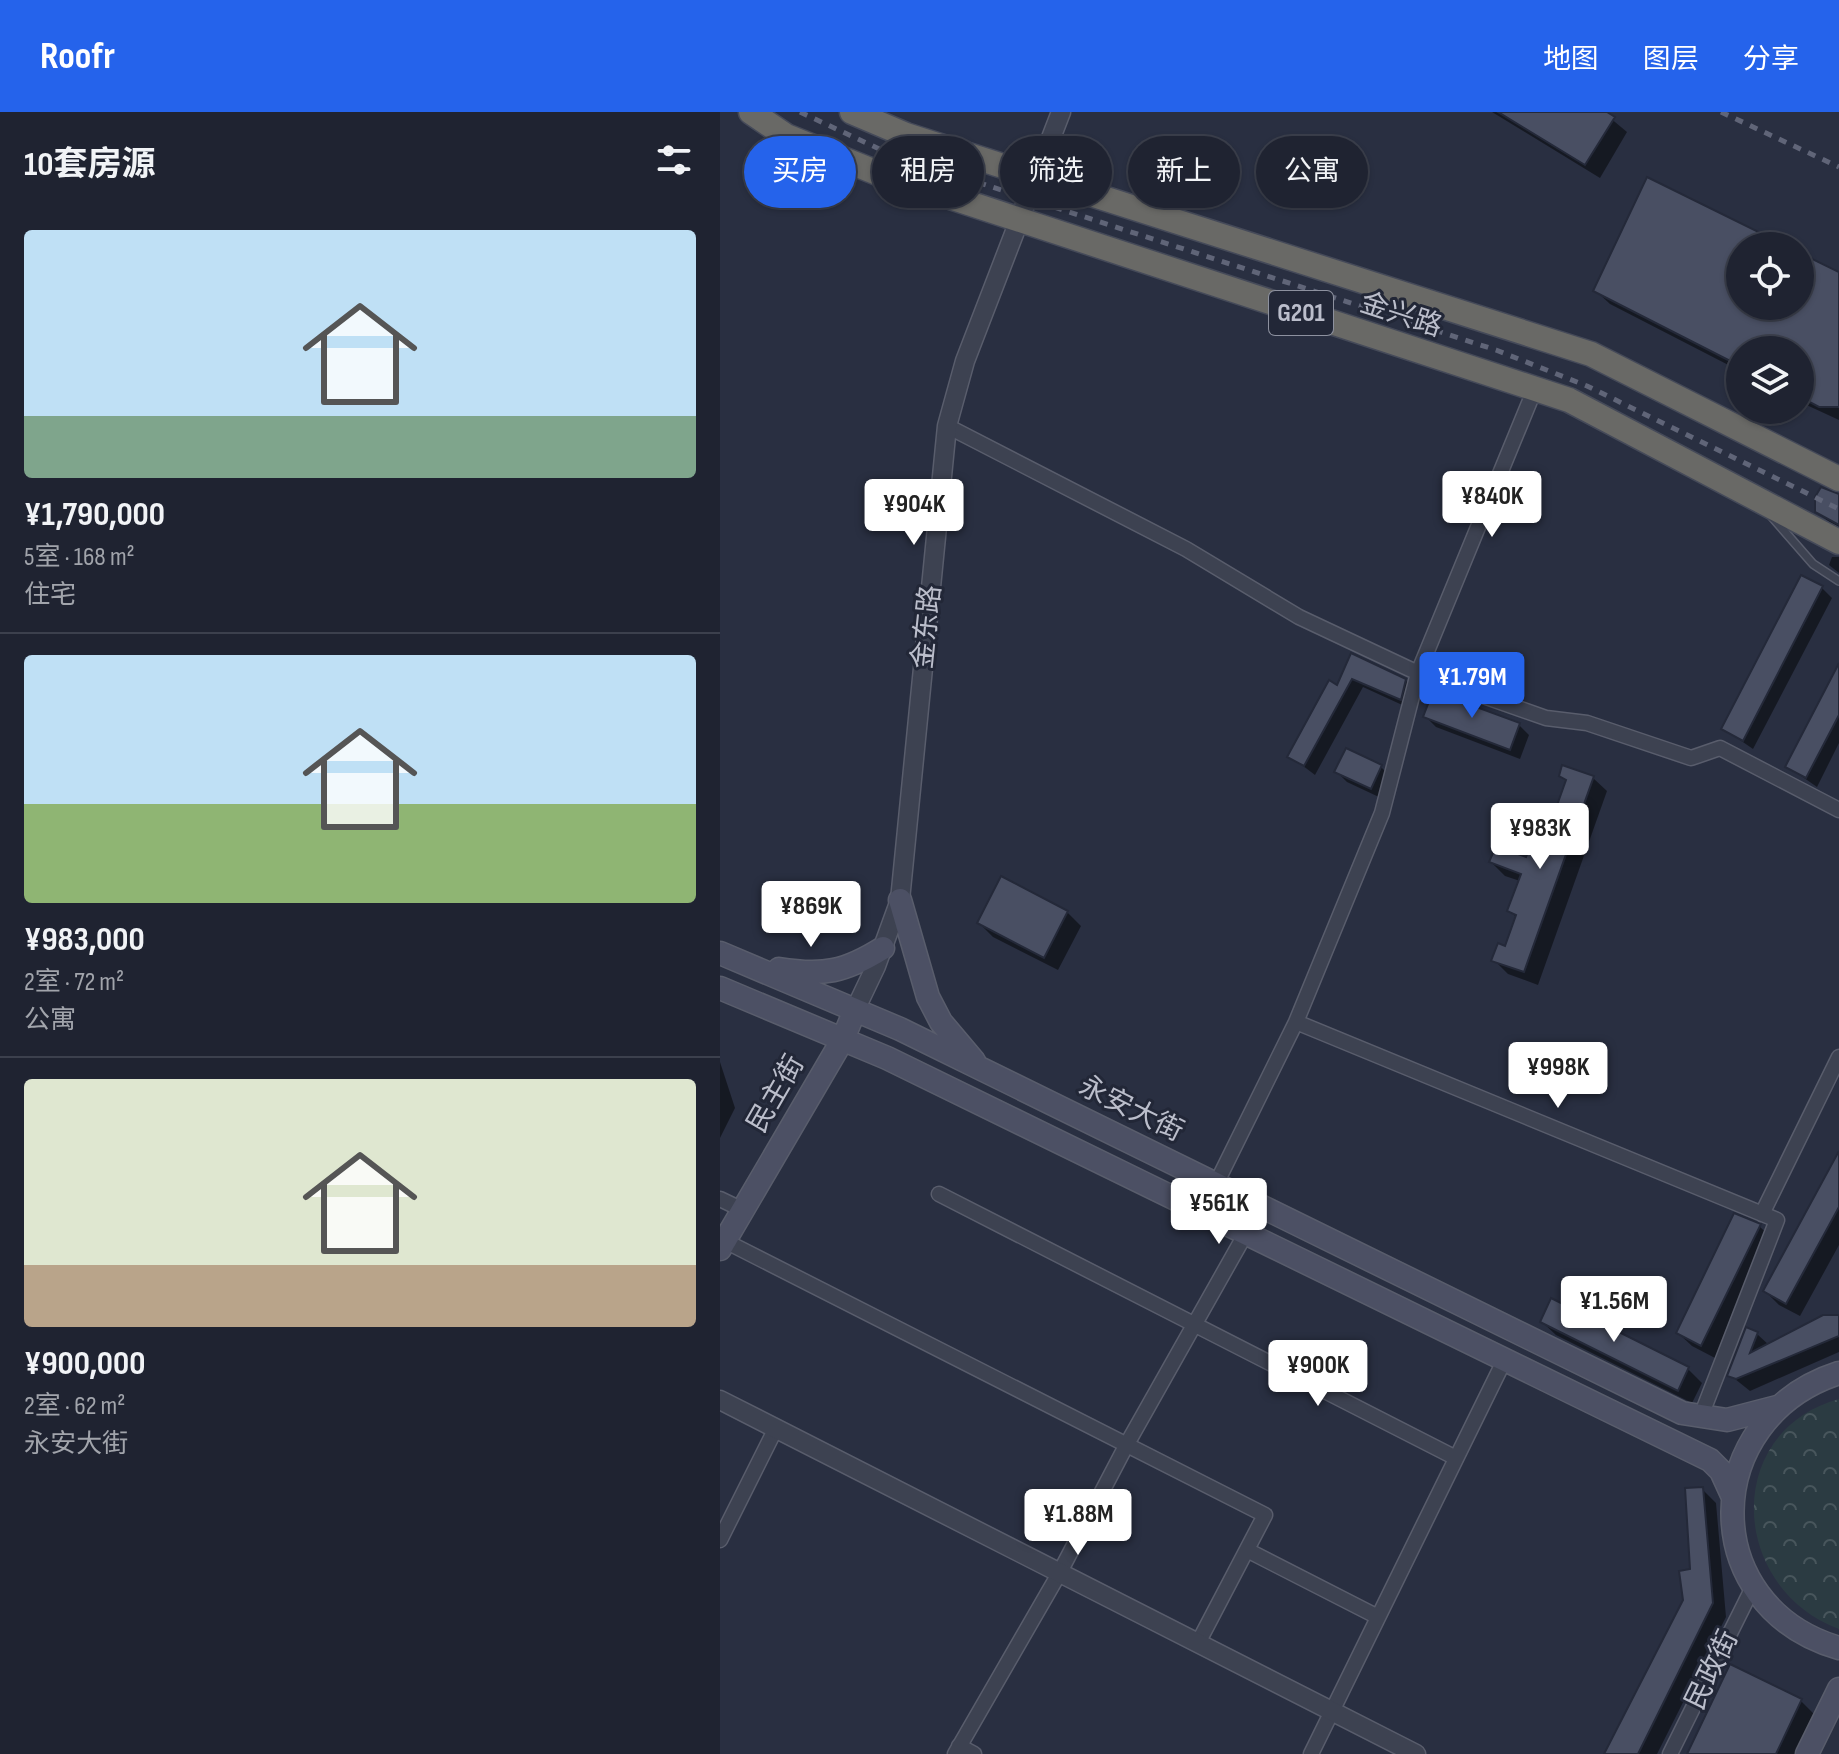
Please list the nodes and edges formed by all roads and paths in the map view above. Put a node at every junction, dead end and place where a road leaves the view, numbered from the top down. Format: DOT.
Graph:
graph roads {
  1 [pos="751,112"];
  2 [pos="852,112"];
  3 [pos="1061,112"];
  4 [pos="1052,136"];
  5 [pos="1000,165"];
  6 [pos="1112,200"];
  7 [pos="1024,208"];
  8 [pos="1020,219"];
  9 [pos="1534,391"];
  10 [pos="947,426"];
  11 [pos="1839,479"];
  12 [pos="1753,494"];
  13 [pos="1839,542"];
  14 [pos="1839,581"];
  15 [pos="1418,673"];
  16 [pos="1839,810"];
  17 [pos="900,900"];
  18 [pos="883,948"];
  19 [pos="720,953"];
  20 [pos="743,963"];
  21 [pos="720,988"];
  22 [pos="855,1010"];
  23 [pos="1296,1022"];
  24 [pos="843,1039"];
  25 [pos="1839,1057"];
  26 [pos="980,1068"];
  27 [pos="1216,1184"];
  28 [pos="939,1194"];
  29 [pos="720,1199"];
  30 [pos="743,1210"];
  31 [pos="1762,1214"];
  32 [pos="1246,1233"];
  33 [pos="722,1245"];
  34 [pos="1197,1324"];
  35 [pos="1505,1359"];
  36 [pos="1839,1373"];
  37 [pos="720,1400"];
  38 [pos="1777,1407"];
  39 [pos="1701,1416"];
  40 [pos="776,1428"];
  41 [pos="1127,1444"];
  42 [pos="1456,1458"];
  43 [pos="1732,1495"];
  44 [pos="720,1540"];
  45 [pos="1247,1550"];
  46 [pos="1060,1572"];
  47 [pos="1754,1585"];
  48 [pos="1378,1617"];
  49 [pos="1198,1643"];
  50 [pos="1839,1648"];
  51 [pos="1839,1689"];
  52 [pos="1332,1712"];
  53 [pos="1839,1718"];
  54 [pos="957,1750"];
  55 [pos="974,1754"];
  56 [pos="1311,1754"];
  57 [pos="1416,1754"];
  58 [pos="1670,1754"];
  59 [pos="1809,1754"];
  1 -- 8 [label="highway, 金兴路 / G201"];
  2 -- 5 [label="highway, 金兴路 / G201"];
  3 -- 4 [label="street, 金东路"];
  6 -- 11 [label="highway, 金兴路 / G201"];
  7 -- 8 [label="street, 金东路"];
  8 -- 9 [label="highway, 金兴路 / G201"];
  8 -- 10 [label="street, 金东路"];
  9 -- 12 [label="highway, 金兴路 / G201"];
  9 -- 15 [label="street"];
  10 -- 15 [label="street"];
  10 -- 17 [label="street, 金东路"];
  12 -- 13 [label="highway, 金兴路 / G201"];
  12 -- 14 [label="lane"];
  15 -- 16 [label="street"];
  15 -- 23 [label="street"];
  17 -- 18 [label="street, 金东路"];
  17 -- 26 [label="main road"];
  18 -- 20 [label="main road"];
  18 -- 22 [label="street, 金东路"];
  19 -- 20 [label="main road, 永安大街"];
  20 -- 22 [label="main road, 永安大街"];
  21 -- 24 [label="main road"];
  22 -- 24 [label="main road, 民主街"];
  22 -- 26 [label="main road, 永安大街"];
  23 -- 27 [label="street"];
  23 -- 31 [label="street"];
  24 -- 30 [label="main road, 民主街"];
  24 -- 32 [label="main road"];
  25 -- 31 [label="street"];
  26 -- 27 [label="main road, 永安大街"];
  27 -- 39 [label="main road, 永安大街"];
  28 -- 34 [label="street"];
  29 -- 30 [label="street"];
  30 -- 33 [label="main road, 民主街"];
  31 -- 39 [label="street"];
  32 -- 34 [label="street"];
  32 -- 35 [label="main road"];
  33 -- 41 [label="street"];
  34 -- 41 [label="street"];
  34 -- 42 [label="street"];
  35 -- 42 [label="street"];
  35 -- 43 [label="main road"];
  36 -- 38 [label="main road"];
  37 -- 40 [label="street"];
  38 -- 39 [label="main road, 永安大街"];
  38 -- 43 [label="main road"];
  40 -- 44 [label="street"];
  40 -- 46 [label="street"];
  41 -- 45 [label="street"];
  41 -- 46 [label="street"];
  42 -- 48 [label="street"];
  43 -- 47 [label="main road"];
  45 -- 48 [label="street"];
  45 -- 49 [label="street"];
  46 -- 49 [label="street"];
  46 -- 54 [label="street"];
  47 -- 50 [label="main road"];
  47 -- 58 [label="street, 民政街"];
  48 -- 52 [label="street"];
  49 -- 52 [label="street"];
  51 -- 59 [label="main road"];
  52 -- 56 [label="street"];
  52 -- 57 [label="street"];
  53 -- 59 [label="main road"];
  54 -- 55 [label="street"];
}
